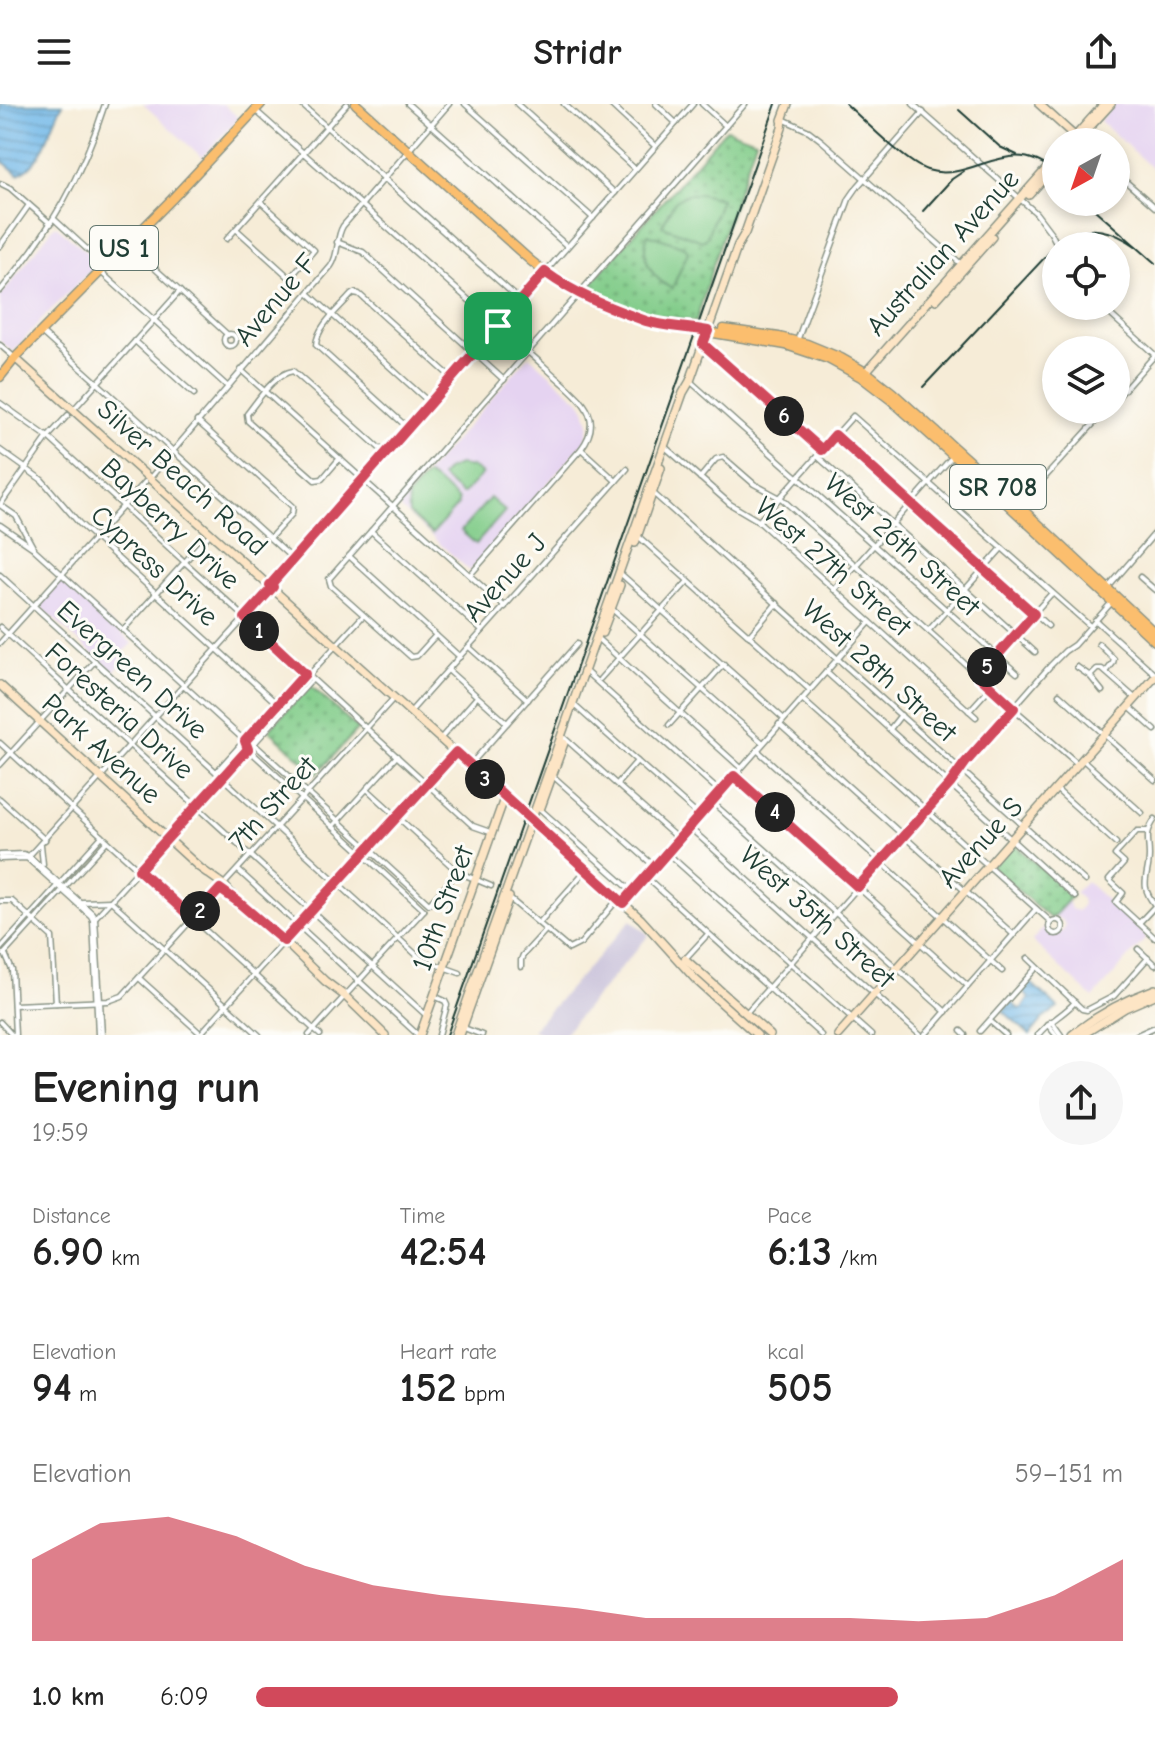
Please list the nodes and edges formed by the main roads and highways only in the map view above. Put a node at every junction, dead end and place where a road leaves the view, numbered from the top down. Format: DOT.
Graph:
graph roads {
  1 [pos="356,104"];
  2 [pos="257,106"];
  3 [pos="101,267"];
  4 [pos="70,295"];
  5 [pos="54,318"];
  6 [pos="708,329"];
  7 [pos="16,357"];
  8 [pos="865,375"];
  9 [pos="0,377"];
  10 [pos="955,453"];
  11 [pos="1018,510"];
  12 [pos="1155,633"];
  13 [pos="1155,641"];
  1 -- 6 [label="main road, SR 708"];
  2 -- 3 [label="main road, US 1"];
  2 -- 3 [label="main road, US 1"];
  3 -- 4 [label="main road, US 1"];
  3 -- 5 [label="main road, US 1"];
  4 -- 5 [label="main road"];
  4 -- 7 [label="main road, US 1"];
  5 -- 7 [label="main road, US 1"];
  6 -- 8 [label="main road, SR 708"];
  6 -- 8 [label="main road, SR 708"];
  7 -- 9 [label="main road, US 1"];
  8 -- 10 [label="main road, SR 708"];
  10 -- 11 [label="main road, SR 708"];
  10 -- 11 [label="main road, SR 708"];
  11 -- 12 [label="main road, SR 708"];
  11 -- 13 [label="main road, SR 708"];
}
